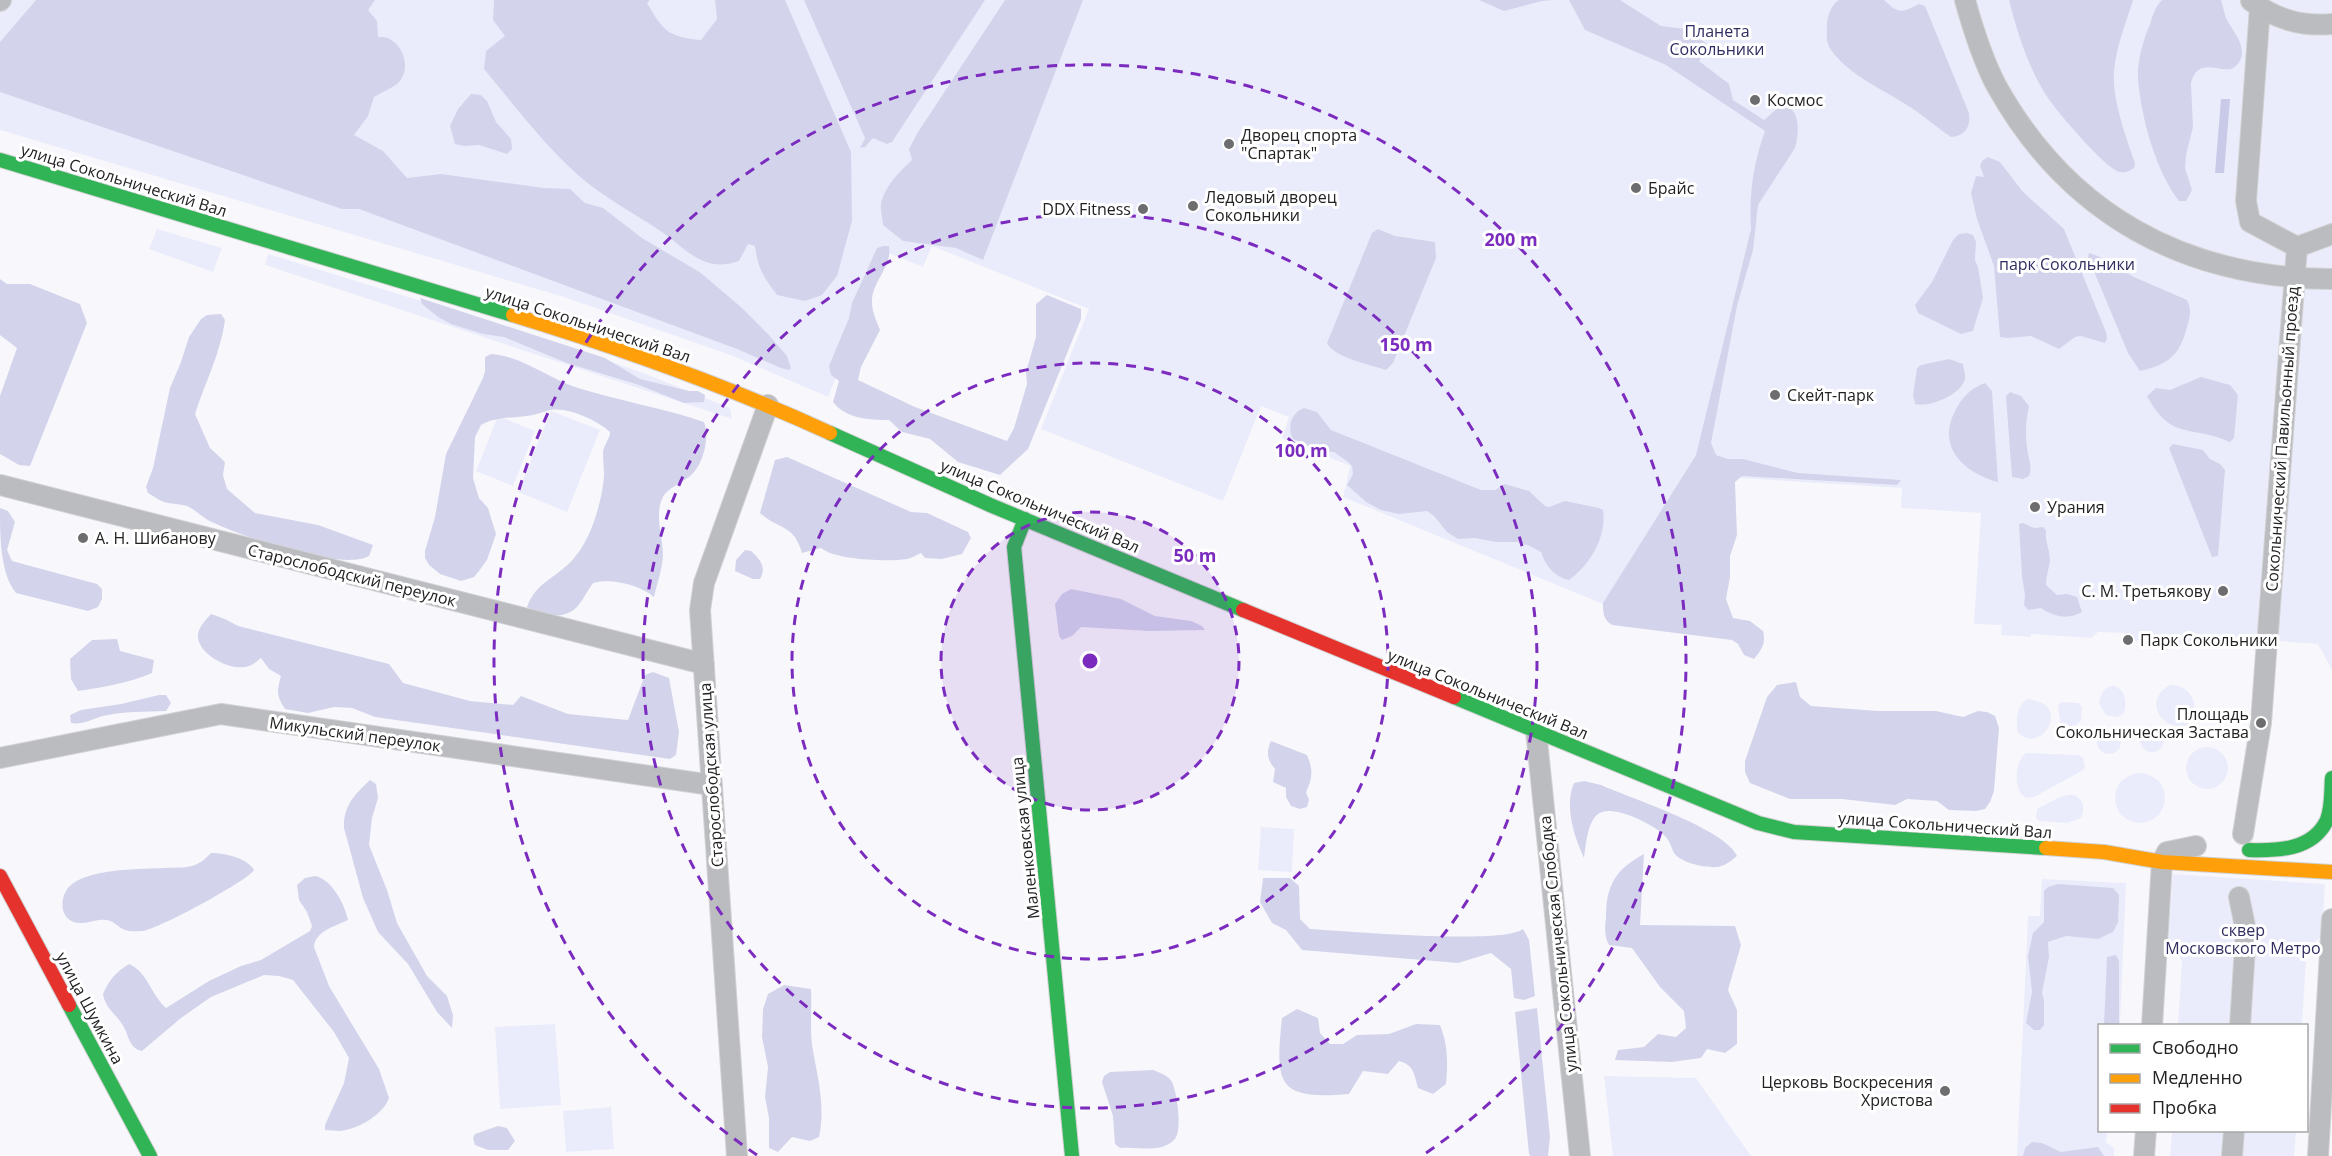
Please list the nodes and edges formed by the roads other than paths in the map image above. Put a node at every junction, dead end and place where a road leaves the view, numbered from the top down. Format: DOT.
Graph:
graph roads {
  1 [pos="1965,0"];
  2 [pos="2255,3"];
  3 [pos="2332,24"];
  4 [pos="0,160"];
  5 [pos="2332,234"];
  6 [pos="2297,246"];
  7 [pos="2295,279"];
  8 [pos="2332,279"];
  9 [pos="768,405"];
  10 [pos="0,485"];
  11 [pos="1025,519"];
  12 [pos="704,664"];
  13 [pos="1536,731"];
  14 [pos="0,758"];
  15 [pos="2332,778"];
  16 [pos="712,785"];
  17 [pos="2240,844"];
  18 [pos="2201,847"];
  19 [pos="2104,852"];
  20 [pos="2162,862"];
  21 [pos="2332,872"];
  22 [pos="0,876"];
  23 [pos="2239,897"];
  24 [pos="2332,919"];
  25 [pos="2152,1024"];
  26 [pos="2240,1024"];
  27 [pos="2146,1132"];
  28 [pos="2234,1132"];
  29 [pos="150,1156"];
  30 [pos="737,1156"];
  31 [pos="1072,1156"];
  32 [pos="1580,1156"];
  33 [pos="2144,1156"];
  34 [pos="2232,1156"];
  35 [pos="2318,1156"];
  1 -- 7 [label="street"];
  2 -- 3 [label="street"];
  2 -- 6 [label="street"];
  4 -- 9 [label="main road, улица Сокольнический Вал"];
  5 -- 6 [label="street"];
  6 -- 7 [label="street, Сокольнический Павильонный проезд"];
  7 -- 8 [label="street"];
  7 -- 17 [label="street, Сокольнический Павильонный проезд"];
  9 -- 11 [label="main road, улица Сокольнический Вал"];
  9 -- 12 [label="street, Старослободская улица"];
  10 -- 12 [label="street, Старослободский переулок"];
  11 -- 13 [label="main road, улица Сокольнический Вал"];
  11 -- 31 [label="main road, Маленковская улица"];
  12 -- 16 [label="street, Старослободская улица"];
  13 -- 19 [label="main road, улица Сокольнический Вал"];
  13 -- 32 [label="street, улица Сокольническая Слободка"];
  14 -- 16 [label="street, Микульский переулок"];
  15 -- 17 [label="main road"];
  16 -- 30 [label="street, Старослободская улица"];
  18 -- 19 [label="main road, улица Сокольнический Вал"];
  18 -- 20 [label="street"];
  19 -- 20 [label="main road, улица Сокольнический Вал"];
  20 -- 21 [label="main road, улица Сокольнический Вал"];
  20 -- 25 [label="street"];
  22 -- 29 [label="main road, улица Шумкина"];
  23 -- 26 [label="street"];
  24 -- 35 [label="street"];
  27 -- 33 [label="street"];
  28 -- 34 [label="street"];
}
